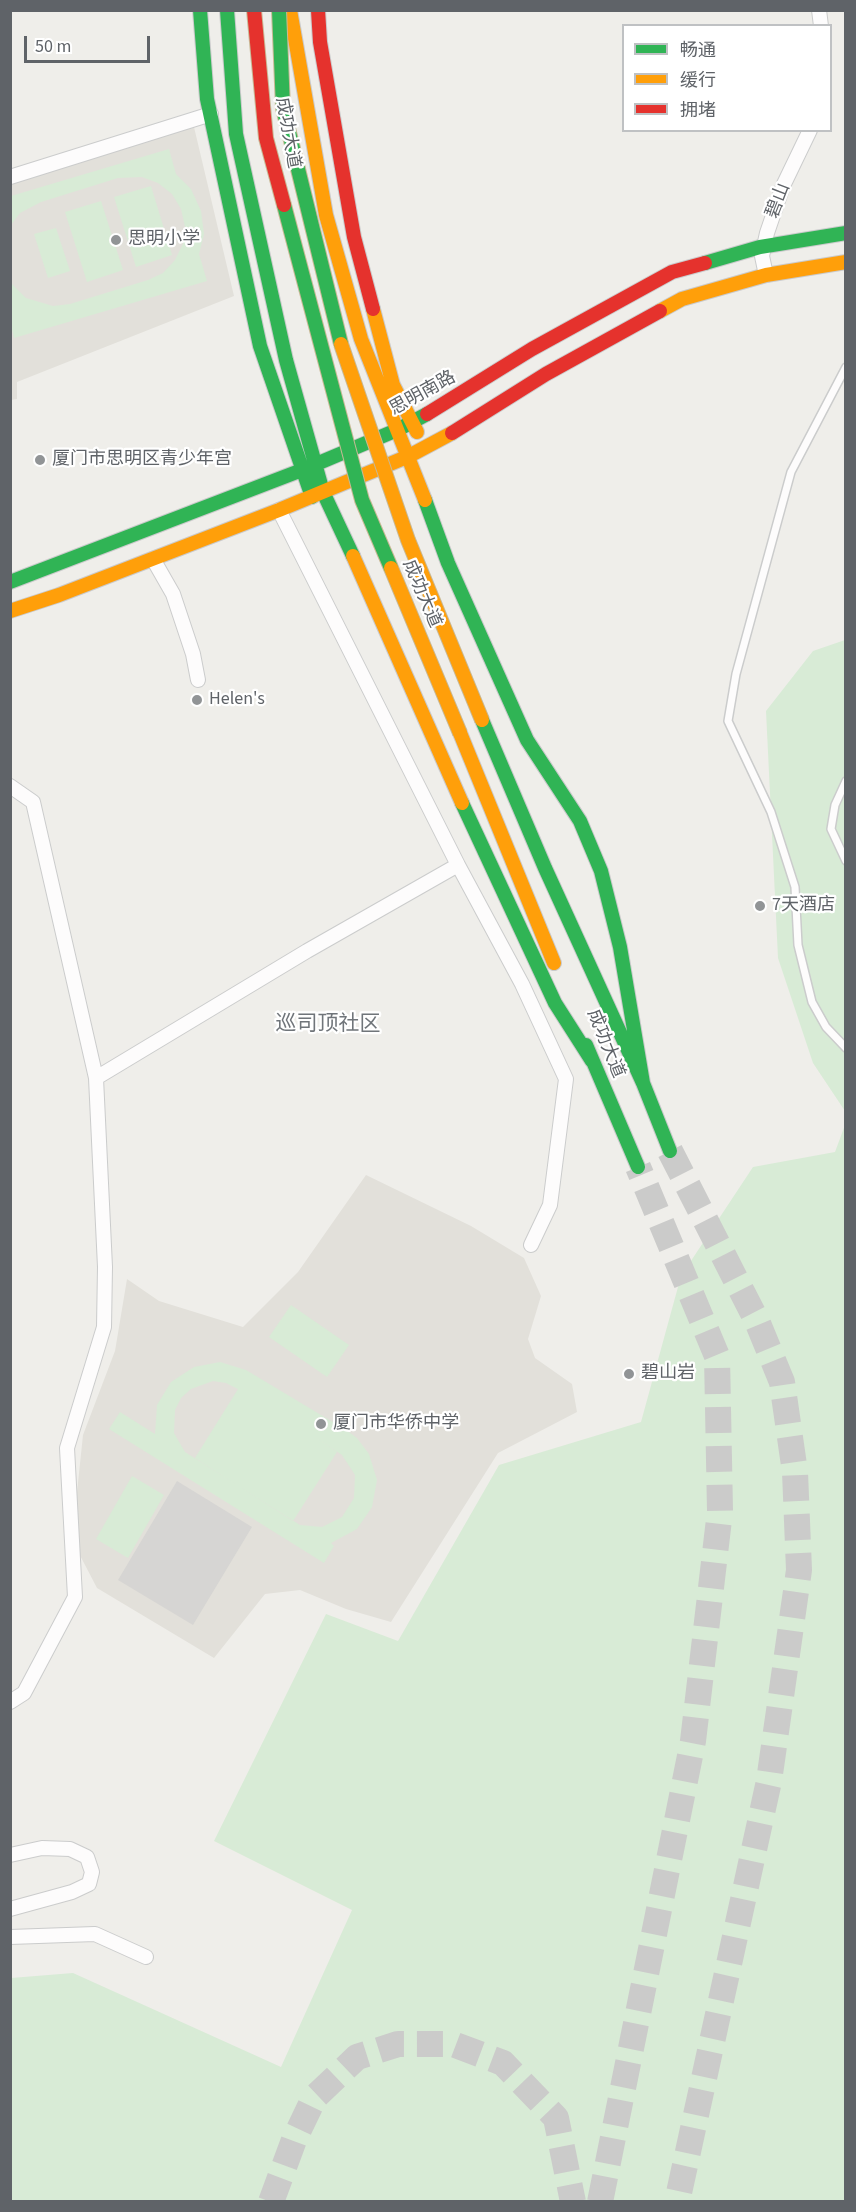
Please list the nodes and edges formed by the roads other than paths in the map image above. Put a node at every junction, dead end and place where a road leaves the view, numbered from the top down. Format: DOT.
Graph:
graph roads {
  1 [pos="200,10"];
  2 [pos="227,10"];
  3 [pos="254,10"];
  4 [pos="279,10"];
  5 [pos="290,10"];
  6 [pos="318,10"];
  7 [pos="210,114"];
  8 [pos="809,132"];
  9 [pos="10,177"];
  10 [pos="846,233"];
  11 [pos="764,246"];
  12 [pos="846,262"];
  13 [pos="766,275"];
  14 [pos="846,367"];
  15 [pos="411,422"];
  16 [pos="398,430"];
  17 [pos="425,447"];
  18 [pos="409,456"];
  19 [pos="309,467"];
  20 [pos="317,495"];
  21 [pos="279,510"];
  22 [pos="153,559"];
  23 [pos="10,582"];
  24 [pos="10,611"];
  25 [pos="198,680"];
  26 [pos="846,781"];
  27 [pos="10,786"];
  28 [pos="846,861"];
  29 [pos="458,865"];
  30 [pos="846,1048"];
  31 [pos="592,1061"];
  32 [pos="96,1078"];
  33 [pos="643,1083"];
  34 [pos="670,1151"];
  35 [pos="638,1167"];
  36 [pos="531,1245"];
  37 [pos="10,1702"];
  38 [pos="10,1855"];
  39 [pos="10,1909"];
  40 [pos="10,1937"];
  41 [pos="146,1957"];
  1 -- 7 [label="main road"];
  2 -- 19 [label="main road"];
  3 -- 31 [label="main road, 成功大道, bridge"];
  4 -- 33 [label="main road, 成功大道, bridge"];
  5 -- 16 [label="main road"];
  6 -- 15 [label="main road"];
  7 -- 9 [label="street"];
  7 -- 19 [label="main road"];
  8 -- 11 [label="street, 碧山"];
  10 -- 11 [label="main road, 思明南路"];
  11 -- 13 [label="street, 碧山"];
  11 -- 15 [label="main road, 思明南路"];
  12 -- 13 [label="main road"];
  13 -- 17 [label="main road"];
  14 -- 30 [label="lane"];
  15 -- 16 [label="main road, 思明南路"];
  15 -- 17 [label="main road"];
  16 -- 18 [label="main road"];
  16 -- 19 [label="main road, 思明南路"];
  17 -- 18 [label="main road"];
  18 -- 20 [label="main road"];
  18 -- 33 [label="main road"];
  19 -- 20 [label="main road"];
  19 -- 23 [label="main road, 思明南路"];
  20 -- 21 [label="main road"];
  20 -- 31 [label="main road"];
  21 -- 22 [label="main road"];
  21 -- 29 [label="street"];
  22 -- 24 [label="main road"];
  22 -- 25 [label="street"];
  26 -- 28 [label="lane"];
  27 -- 32 [label="street"];
  29 -- 32 [label="street"];
  29 -- 36 [label="street"];
  31 -- 35 [label="main road, 成功大道"];
  32 -- 37 [label="street"];
  33 -- 34 [label="main road, 成功大道"];
  38 -- 39 [label="street"];
  40 -- 41 [label="street"];
}
